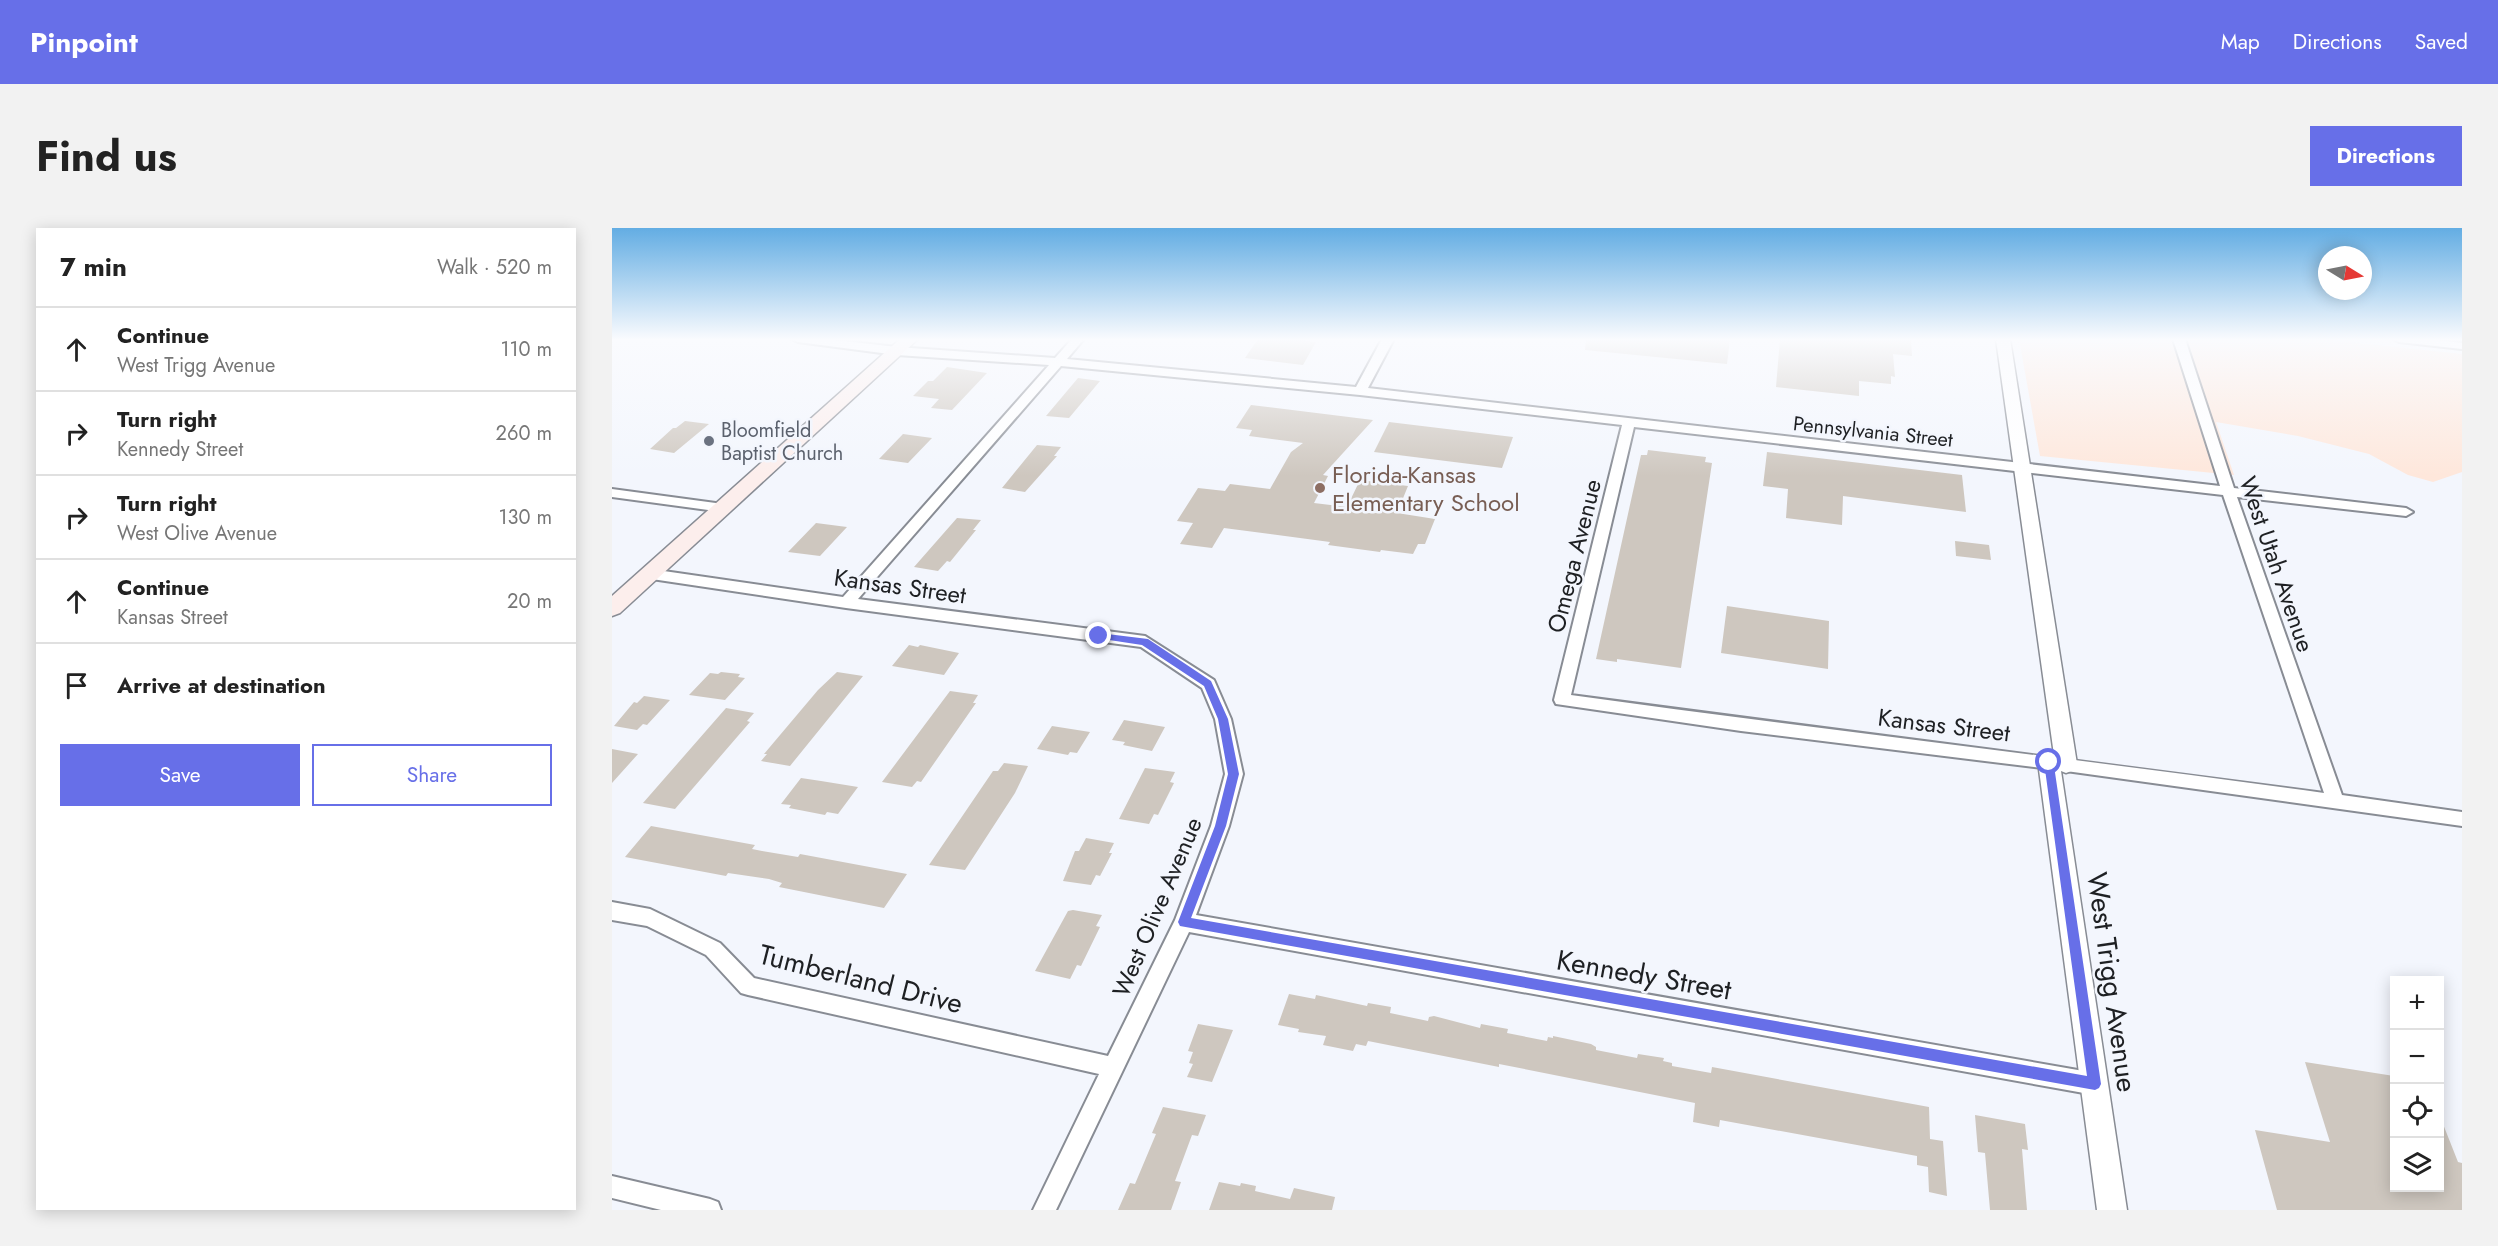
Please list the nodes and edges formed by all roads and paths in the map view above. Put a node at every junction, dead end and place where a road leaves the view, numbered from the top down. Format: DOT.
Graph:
graph roads {
  1 [pos="860,385"];
  2 [pos="1038,385"];
  3 [pos="1288,385"];
  4 [pos="1364,385"];
  5 [pos="2010,385"];
  6 [pos="2194,385"];
  7 [pos="1360,392"];
  8 [pos="1629,423"];
  9 [pos="2024,469"];
  10 [pos="2228,490"];
  11 [pos="612,493"];
  12 [pos="723,508"];
  13 [pos="2406,512"];
  14 [pos="650,574"];
  15 [pos="846,603"];
  16 [pos="612,608"];
  17 [pos="1145,642"];
  18 [pos="1562,700"];
  19 [pos="2058,763"];
  20 [pos="2336,802"];
  21 [pos="2462,819"];
  22 [pos="612,911"];
  23 [pos="1184,922"];
  24 [pos="1113,1067"];
  25 [pos="2095,1084"];
  26 [pos="612,1187"];
  27 [pos="710,1210"];
  28 [pos="1044,1210"];
  29 [pos="2112,1210"];
  1 -- 12 [label="main road"];
  2 -- 15 [label="street"];
  3 -- 7 [label="street, Pennsylvania Street"];
  4 -- 7 [label="street"];
  5 -- 9 [label="street, West Trigg Avenue"];
  6 -- 10 [label="street, West Utah Avenue"];
  7 -- 8 [label="street, Pennsylvania Street"];
  8 -- 9 [label="street, Pennsylvania Street"];
  8 -- 18 [label="street, Omega Avenue"];
  9 -- 10 [label="street, Pennsylvania Street"];
  9 -- 19 [label="street, West Trigg Avenue"];
  10 -- 13 [label="street, Pennsylvania Street"];
  10 -- 20 [label="street, West Utah Avenue"];
  11 -- 12 [label="street"];
  12 -- 14 [label="main road"];
  14 -- 15 [label="street, Kansas Street"];
  14 -- 16 [label="main road"];
  15 -- 17 [label="street, Kansas Street"];
  17 -- 23 [label="street, West Olive Avenue"];
  18 -- 19 [label="street, Kansas Street"];
  19 -- 20 [label="street, Kansas Street"];
  19 -- 25 [label="street, West Trigg Avenue"];
  20 -- 21 [label="street, Kansas Street"];
  22 -- 24 [label="street, Tumberland Drive"];
  23 -- 24 [label="street, West Olive Avenue"];
  23 -- 25 [label="street, Kennedy Street"];
  24 -- 28 [label="street, West Olive Avenue"];
  25 -- 29 [label="street, West Trigg Avenue"];
  26 -- 27 [label="street"];
}
